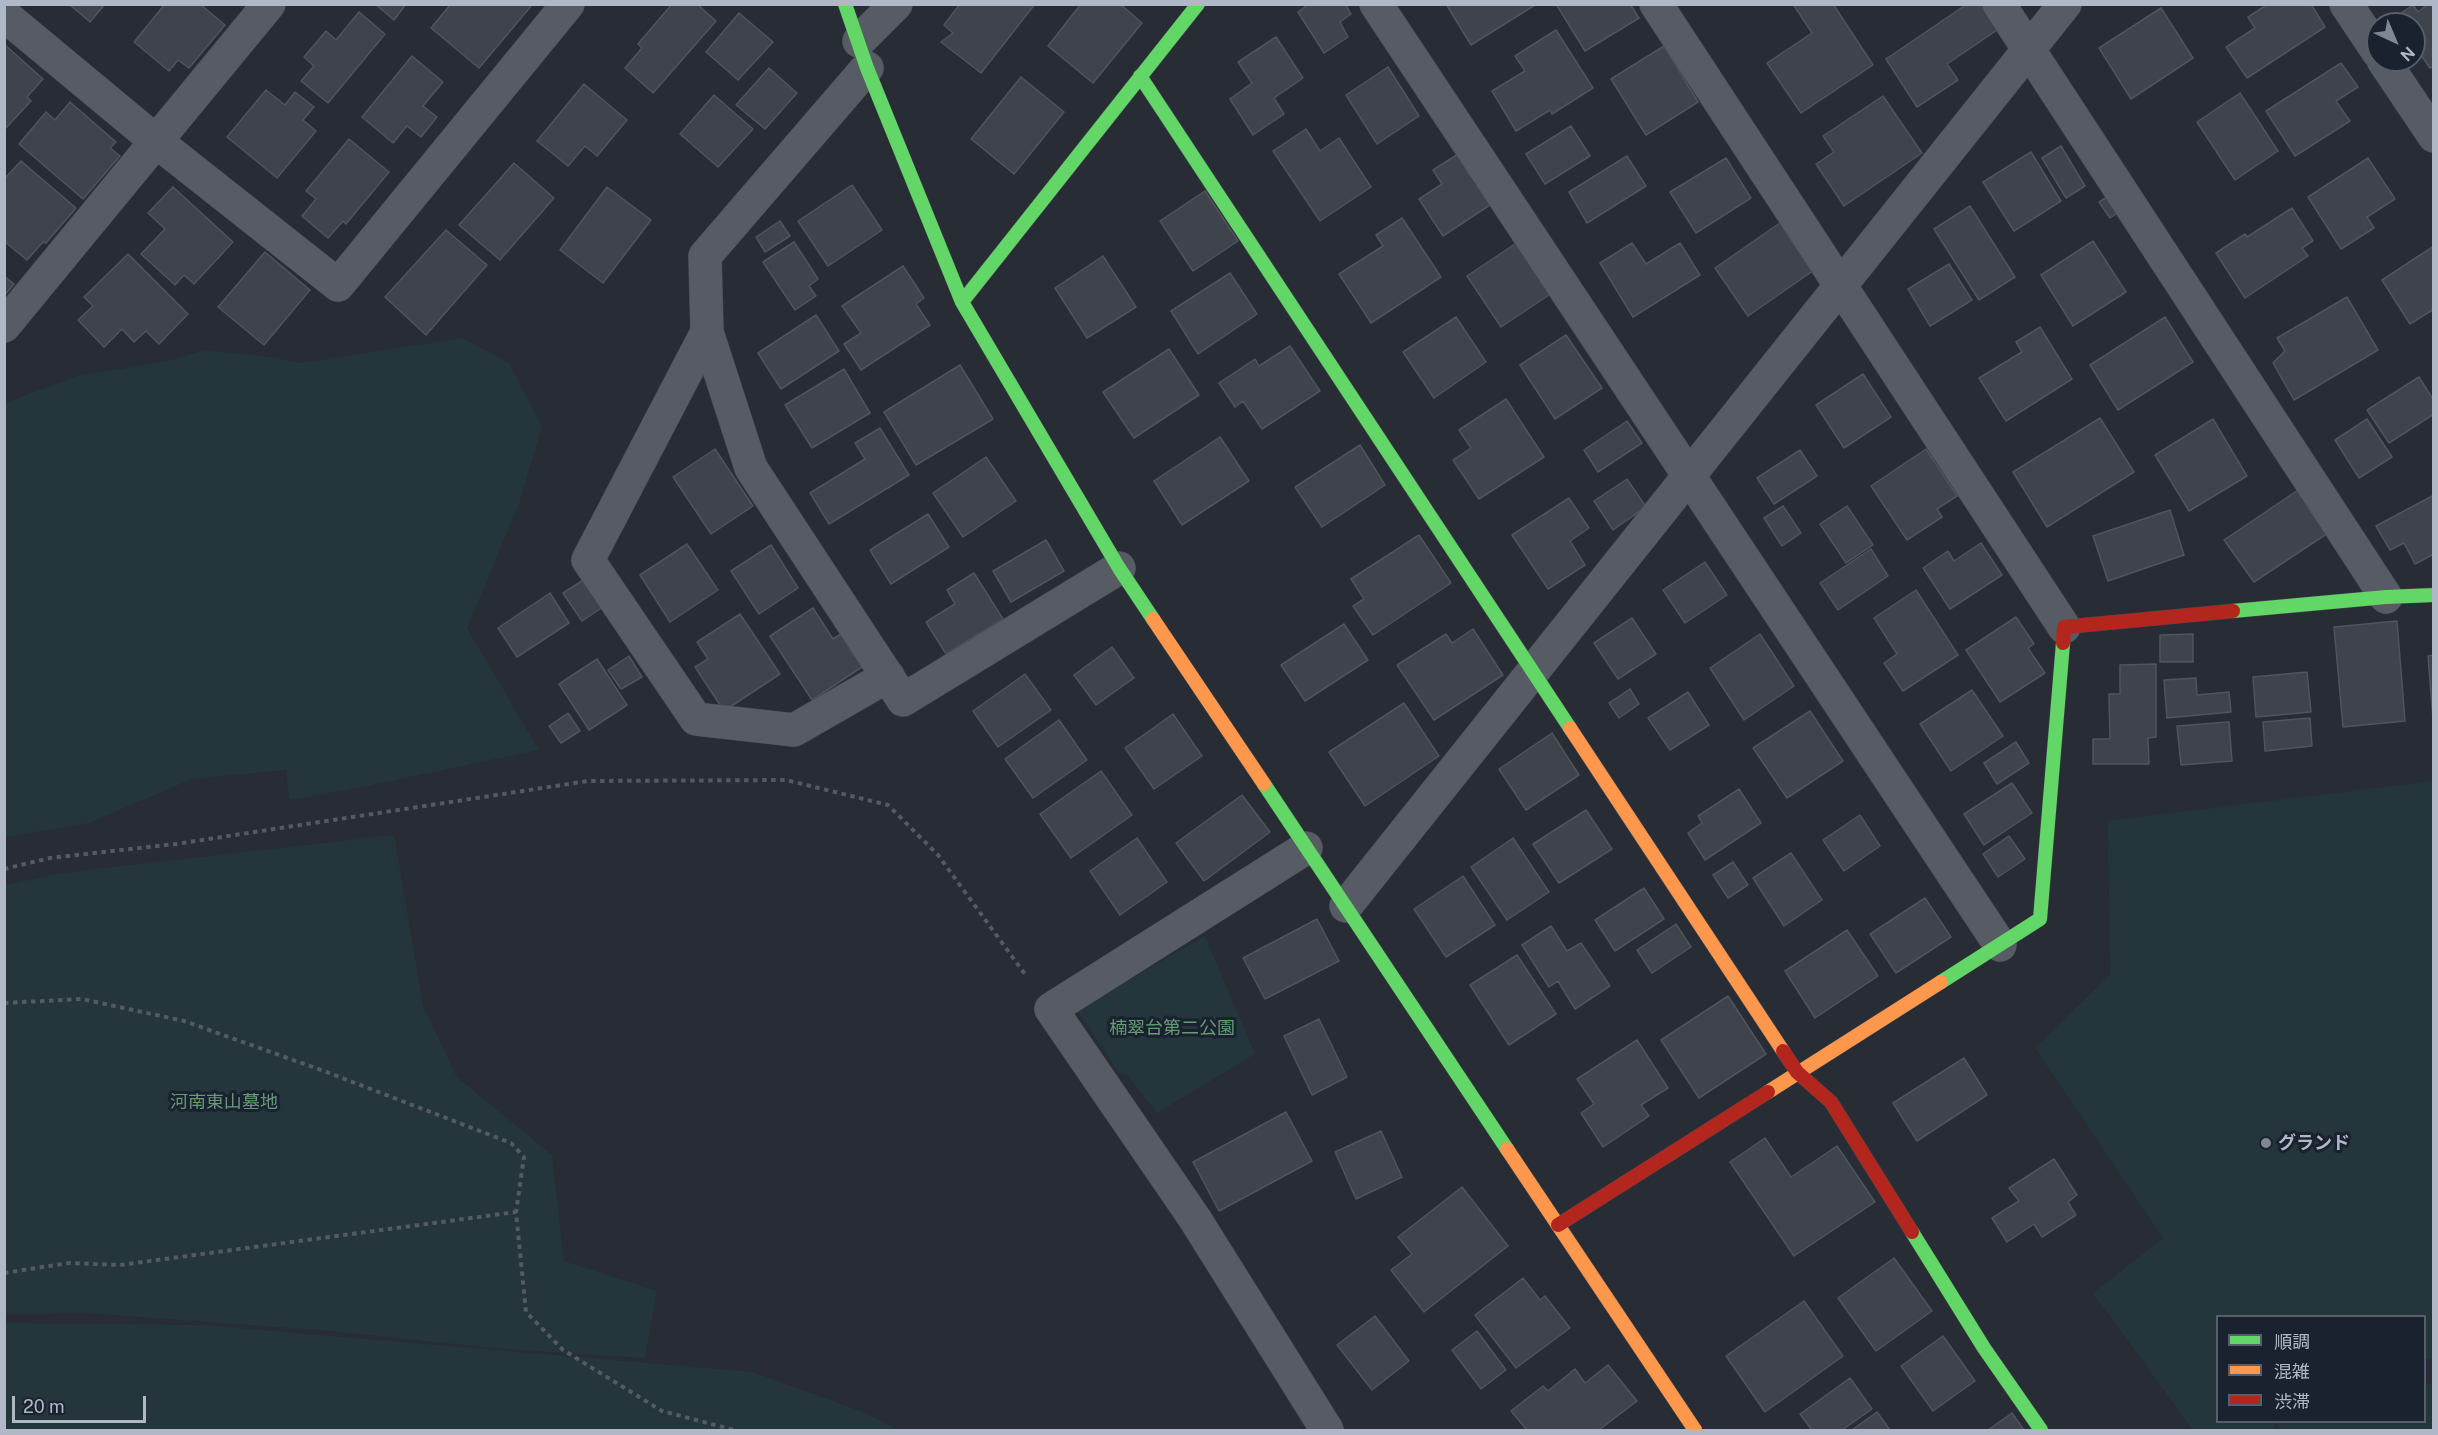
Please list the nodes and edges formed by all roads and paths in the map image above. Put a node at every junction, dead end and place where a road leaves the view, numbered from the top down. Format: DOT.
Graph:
graph roads {
  1 [pos="270,4"];
  2 [pos="568,4"];
  3 [pos="844,4"];
  4 [pos="896,4"];
  5 [pos="1198,4"];
  6 [pos="1376,4"];
  7 [pos="1656,4"];
  8 [pos="1999,4"];
  9 [pos="2065,4"];
  10 [pos="2348,5"];
  11 [pos="4,15"];
  12 [pos="2366,33"];
  13 [pos="2029,50"];
  14 [pos="863,55"];
  15 [pos="2391,72"];
  16 [pos="1140,76"];
  17 [pos="2433,136"];
  18 [pos="157,142"];
  19 [pos="1842,285"];
  20 [pos="962,302"];
  21 [pos="4,326"];
  22 [pos="707,332"];
  23 [pos="1688,477"];
  24 [pos="1119,568"];
  25 [pos="2433,595"];
  26 [pos="2386,597"];
  27 [pos="2064,627"];
  28 [pos="1533,672"];
  29 [pos="888,676"];
  30 [pos="1306,848"];
  31 [pos="4,868"];
  32 [pos="1346,906"];
  33 [pos="2000,945"];
  34 [pos="4,1003"];
  35 [pos="1051,1009"];
  36 [pos="1797,1072"];
  37 [pos="516,1212"];
  38 [pos="1558,1225"];
  39 [pos="4,1273"];
  40 [pos="734,1431"];
  41 [pos="1328,1431"];
  42 [pos="1695,1431"];
  43 [pos="2041,1431"];
  1 -- 18 [label="street"];
  2 -- 18 [label="street"];
  3 -- 14 [label="street"];
  4 -- 14 [label="street"];
  5 -- 16 [label="street"];
  6 -- 23 [label="street"];
  7 -- 19 [label="street"];
  8 -- 13 [label="street"];
  9 -- 13 [label="street"];
  10 -- 12 [label="street"];
  11 -- 18 [label="street"];
  13 -- 19 [label="street"];
  13 -- 26 [label="street"];
  14 -- 20 [label="street"];
  14 -- 22 [label="street"];
  15 -- 17 [label="street"];
  16 -- 20 [label="street"];
  16 -- 28 [label="street"];
  18 -- 21 [label="street"];
  19 -- 23 [label="street"];
  19 -- 27 [label="street"];
  20 -- 24 [label="street"];
  22 -- 29 [label="street"];
  22 -- 29 [label="street"];
  23 -- 28 [label="street"];
  23 -- 33 [label="street"];
  24 -- 29 [label="street"];
  24 -- 30 [label="street"];
  25 -- 26 [label="street"];
  26 -- 27 [label="street"];
  27 -- 33 [label="street"];
  28 -- 32 [label="street"];
  28 -- 36 [label="street"];
  30 -- 32 [label="street"];
  30 -- 35 [label="street"];
  31 -- 35 [label="path"];
  32 -- 38 [label="street"];
  33 -- 36 [label="street"];
  34 -- 37 [label="path"];
  35 -- 41 [label="street"];
  36 -- 38 [label="street"];
  36 -- 43 [label="street"];
  37 -- 39 [label="path"];
  37 -- 40 [label="path"];
  38 -- 42 [label="street"];
}
